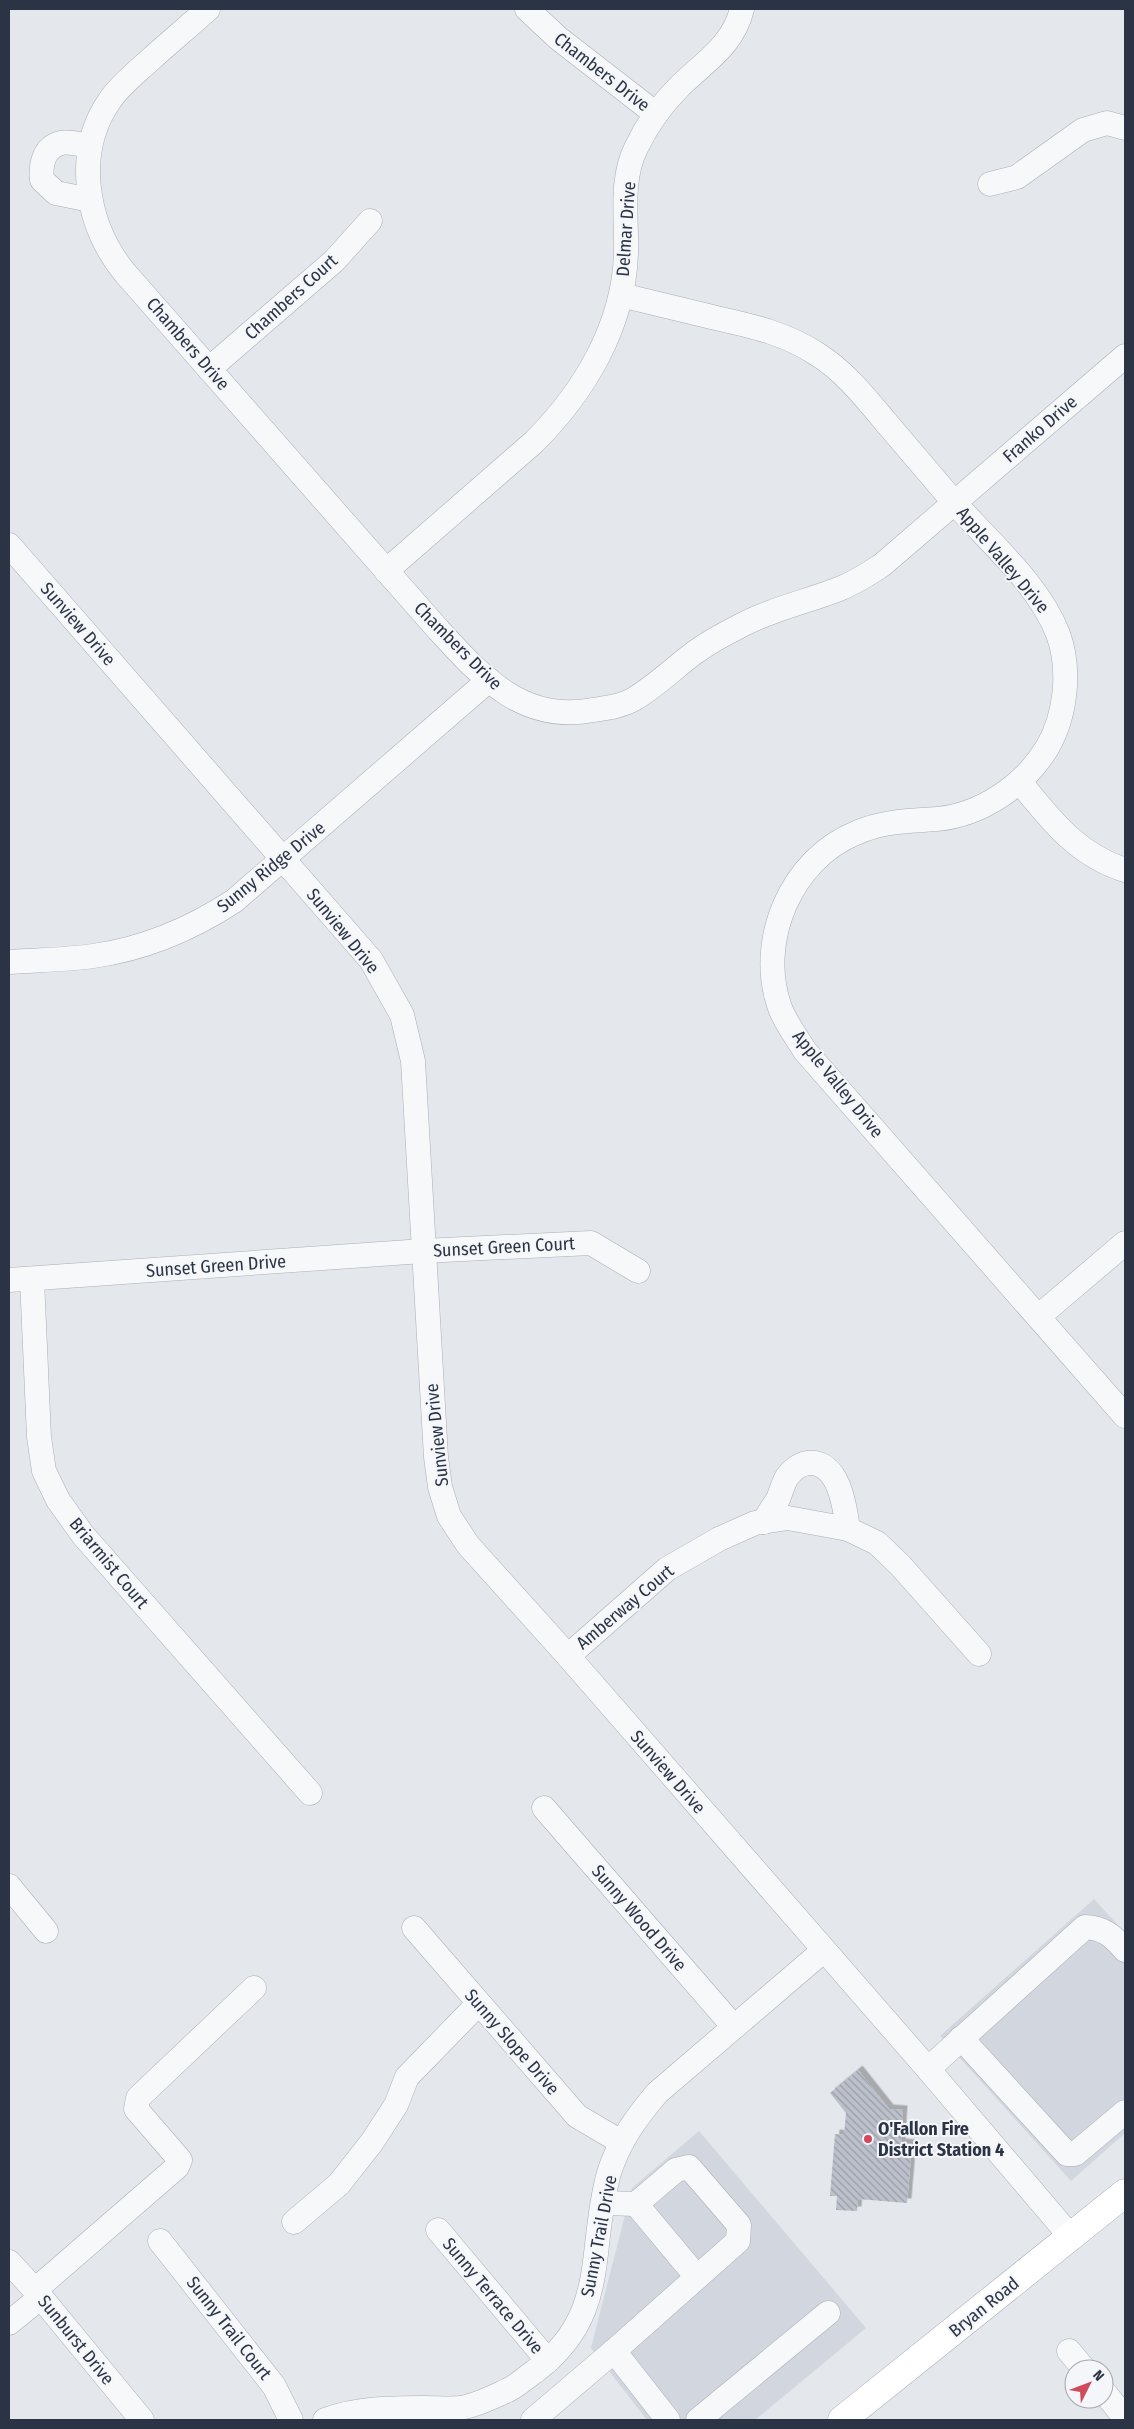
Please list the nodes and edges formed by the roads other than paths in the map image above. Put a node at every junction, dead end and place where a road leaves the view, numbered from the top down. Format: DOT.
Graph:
graph roads {
  1 [pos="208,9"];
  2 [pos="527,9"];
  3 [pos="746,10"];
  4 [pos="656,114"];
  5 [pos="1125,128"];
  6 [pos="90,146"];
  7 [pos="990,184"];
  8 [pos="90,200"];
  9 [pos="370,221"];
  10 [pos="621,295"];
  11 [pos="1125,356"];
  12 [pos="209,369"];
  13 [pos="955,503"];
  14 [pos="9,545"];
  15 [pos="386,571"];
  16 [pos="489,680"];
  17 [pos="1020,782"];
  18 [pos="284,858"];
  19 [pos="1125,870"];
  20 [pos="9,962"];
  21 [pos="1125,1243"];
  22 [pos="423,1251"];
  23 [pos="638,1271"];
  24 [pos="20,1280"];
  25 [pos="1038,1317"];
  26 [pos="1125,1416"];
  27 [pos="764,1522"];
  28 [pos="848,1529"];
  29 [pos="979,1654"];
  30 [pos="568,1656"];
  31 [pos="310,1793"];
  32 [pos="544,1808"];
  33 [pos="9,1886"];
  34 [pos="414,1928"];
  35 [pos="46,1931"];
  36 [pos="1125,1950"];
  37 [pos="823,1951"];
  38 [pos="254,1988"];
  39 [pos="478,2004"];
  40 [pos="734,2027"];
  41 [pos="961,2038"];
  42 [pos="928,2069"];
  43 [pos="1125,2112"];
  44 [pos="621,2142"];
  45 [pos="1125,2193"];
  46 [pos="604,2203"];
  47 [pos="636,2204"];
  48 [pos="294,2222"];
  49 [pos="438,2230"];
  50 [pos="1071,2237"];
  51 [pos="160,2240"];
  52 [pos="9,2262"];
  53 [pos="697,2277"];
  54 [pos="38,2294"];
  55 [pos="828,2313"];
  56 [pos="9,2323"];
  57 [pos="614,2351"];
  58 [pos="1069,2351"];
  59 [pos="1076,2359"];
  60 [pos="548,2361"];
  61 [pos="469,2413"];
  62 [pos="340,2418"];
  63 [pos="142,2420"];
  64 [pos="291,2420"];
  65 [pos="533,2420"];
  66 [pos="668,2420"];
  67 [pos="698,2420"];
  68 [pos="842,2420"];
  1 -- 6 [label="street, Chambers Drive"];
  2 -- 4 [label="street, Chambers Drive"];
  3 -- 4 [label="street, Delmar Drive"];
  4 -- 10 [label="street, Delmar Drive"];
  5 -- 7 [label="street"];
  6 -- 8 [label="street, Chambers Drive"];
  6 -- 8 [label="street"];
  8 -- 12 [label="street, Chambers Drive"];
  9 -- 12 [label="street, Chambers Court"];
  10 -- 13 [label="street, Apple Valley Drive"];
  10 -- 15 [label="street, Delmar Drive"];
  11 -- 13 [label="street, Franko Drive"];
  12 -- 15 [label="street, Chambers Drive"];
  13 -- 16 [label="street, Chambers Drive"];
  13 -- 17 [label="street, Apple Valley Drive"];
  14 -- 18 [label="street, Sunview Drive"];
  15 -- 16 [label="street, Chambers Drive"];
  16 -- 18 [label="street, Sunny Ridge Drive"];
  17 -- 19 [label="street"];
  17 -- 25 [label="street, Apple Valley Drive"];
  18 -- 20 [label="street, Sunny Ridge Drive"];
  18 -- 22 [label="street, Sunview Drive"];
  21 -- 25 [label="street"];
  22 -- 23 [label="street, Sunset Green Court"];
  22 -- 24 [label="street, Sunset Green Drive"];
  22 -- 30 [label="street, Sunview Drive"];
  24 -- 31 [label="street, Briarmist Court"];
  25 -- 26 [label="street, Apple Valley Drive"];
  27 -- 28 [label="street, Amberway Court"];
  27 -- 28 [label="street"];
  27 -- 30 [label="street, Amberway Court"];
  28 -- 29 [label="street, Amberway Court"];
  30 -- 37 [label="street, Sunview Drive"];
  32 -- 40 [label="street, Sunny Wood Drive"];
  33 -- 35 [label="street"];
  34 -- 39 [label="street, Sunny Slope Drive"];
  36 -- 41 [label="street"];
  37 -- 40 [label="street, Sunny Trail Drive"];
  37 -- 42 [label="street, Sunview Drive"];
  38 -- 54 [label="street"];
  39 -- 44 [label="street, Sunny Slope Drive"];
  39 -- 48 [label="street"];
  40 -- 44 [label="street, Sunny Trail Drive"];
  41 -- 42 [label="street"];
  41 -- 43 [label="street"];
  42 -- 50 [label="street, Sunview Drive"];
  44 -- 46 [label="street, Sunny Trail Drive"];
  45 -- 50 [label="main road, Bryan Road"];
  46 -- 47 [label="street"];
  46 -- 60 [label="street, Sunny Trail Drive"];
  47 -- 53 [label="street"];
  47 -- 53 [label="street"];
  49 -- 60 [label="street, Sunny Terrace Drive"];
  50 -- 68 [label="main road, Bryan Road"];
  51 -- 64 [label="street, Sunny Trail Court"];
  52 -- 54 [label="street, Sunburst Drive"];
  53 -- 57 [label="street"];
  54 -- 56 [label="street"];
  54 -- 63 [label="street, Sunburst Drive"];
  55 -- 67 [label="street"];
  57 -- 65 [label="street"];
  57 -- 66 [label="street"];
  58 -- 59 [label="street"];
  60 -- 61 [label="street, Sunny Trail Drive"];
  61 -- 62 [label="street, Sunny Trail Drive"];
}
